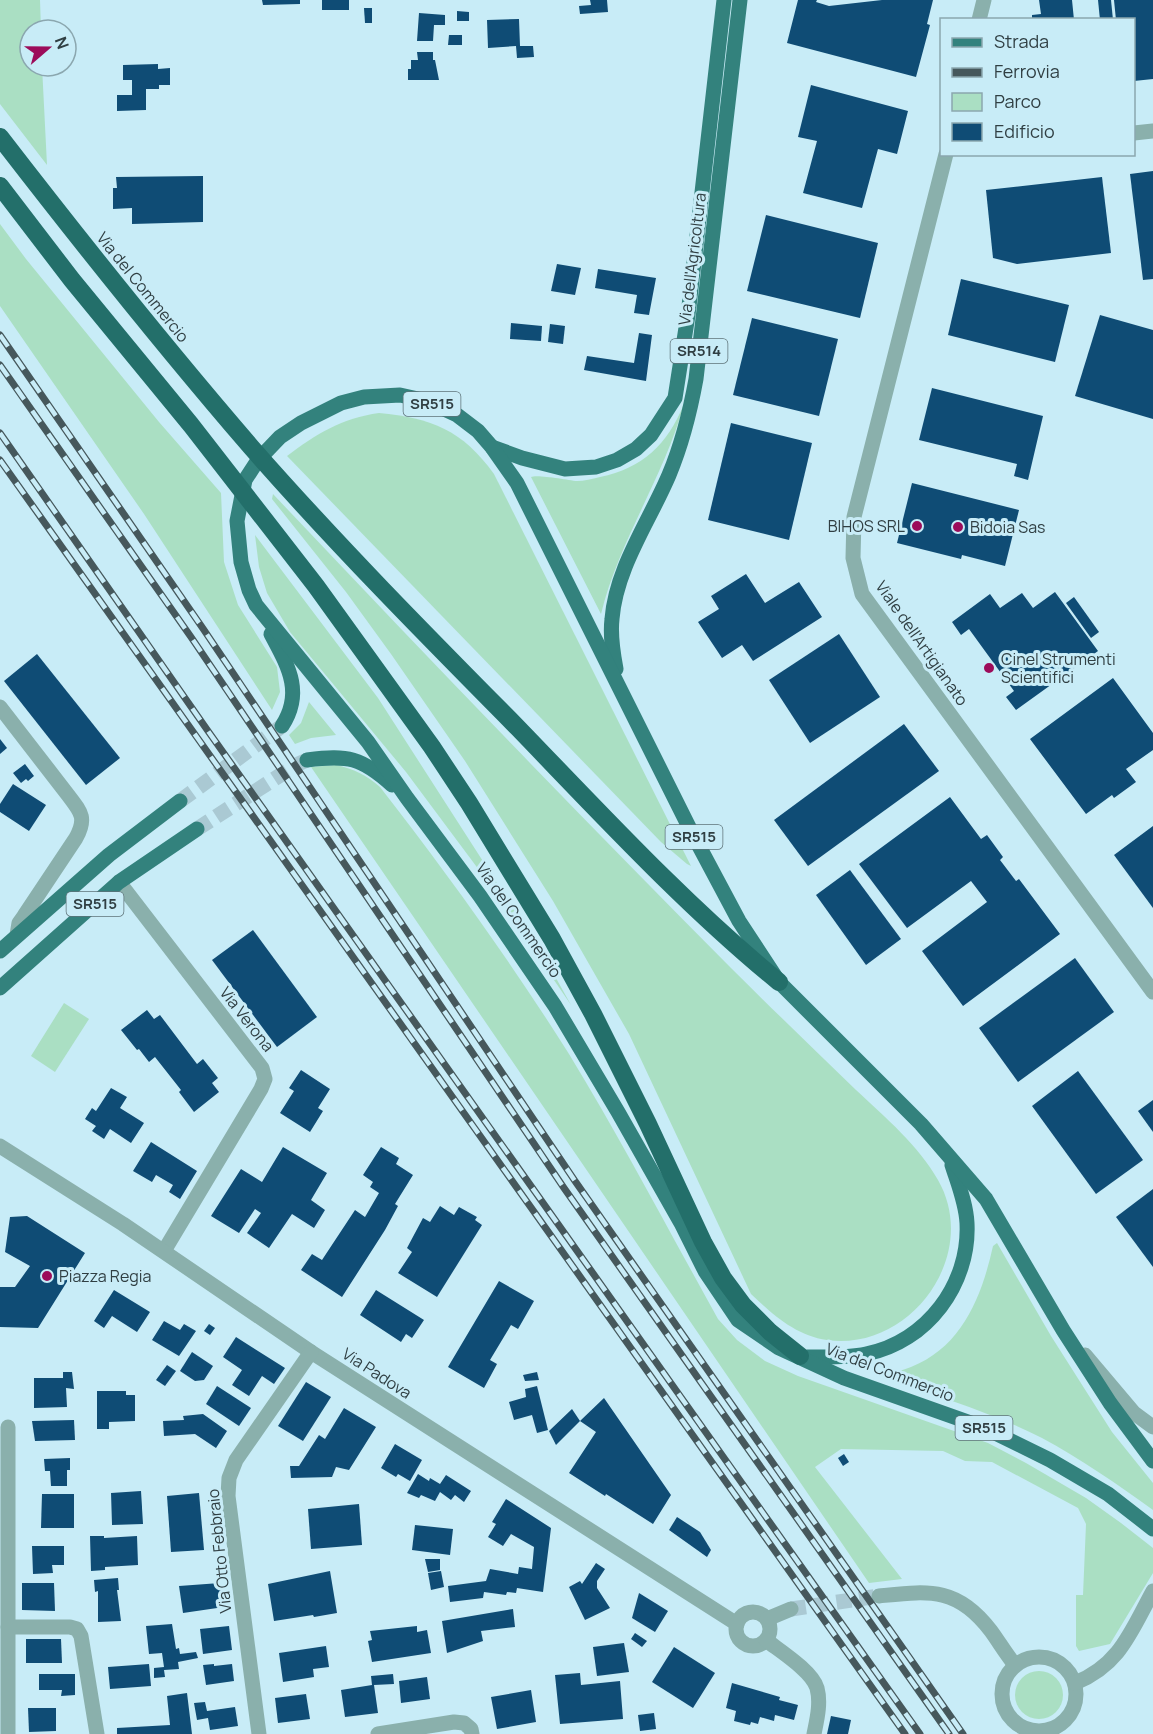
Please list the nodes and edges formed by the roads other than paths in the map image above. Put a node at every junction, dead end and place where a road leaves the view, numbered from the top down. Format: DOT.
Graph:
graph roads {
  1 [pos="724,0"];
  2 [pos="740,0"];
  3 [pos="984,0"];
  4 [pos="980,18"];
  5 [pos="1153,131"];
  6 [pos="1135,134"];
  7 [pos="0,137"];
  8 [pos="945,156"];
  9 [pos="0,186"];
  10 [pos="491,446"];
  11 [pos="256,604"];
  12 [pos="619,687"];
  13 [pos="0,707"];
  14 [pos="282,726"];
  15 [pos="308,760"];
  16 [pos="407,798"];
  17 [pos="180,801"];
  18 [pos="197,829"];
  19 [pos="119,882"];
  20 [pos="17,935"];
  21 [pos="0,951"];
  22 [pos="779,982"];
  23 [pos="0,988"];
  24 [pos="1153,992"];
  25 [pos="0,1146"];
  26 [pos="949,1156"];
  27 [pos="164,1251"];
  28 [pos="1063,1330"];
  29 [pos="311,1352"];
  30 [pos="800,1356"];
  31 [pos="8,1427"];
  32 [pos="1153,1427"];
  33 [pos="1153,1461"];
  34 [pos="4,1496"];
  35 [pos="1153,1529"];
  36 [pos="1153,1591"];
  37 [pos="879,1596"];
  38 [pos="791,1609"];
  39 [pos="767,1619"];
  40 [pos="737,1624"];
  41 [pos="8,1628"];
  42 [pos="766,1640"];
  43 [pos="1015,1665"];
  44 [pos="1075,1683"];
  45 [pos="1034,1733"];
  46 [pos="8,1734"];
  47 [pos="97,1734"];
  48 [pos="259,1734"];
  49 [pos="378,1734"];
  50 [pos="472,1734"];
  51 [pos="814,1734"];
  1 -- 10 [label="main road, Via dell'Agricoltura / SR514"];
  2 -- 12 [label="main road, Via dell'Agricoltura / SR514"];
  3 -- 4 [label="street"];
  5 -- 6 [label="street"];
  7 -- 22 [label="highway, Via del Commercio"];
  8 -- 24 [label="street, Viale dell'Artigianato"];
  9 -- 30 [label="highway, Via del Commercio"];
  10 -- 11 [label="main road, Via del Commercio / SR515"];
  10 -- 12 [label="main road, Via del Commercio / SR515"];
  11 -- 14 [label="main road, SR515"];
  11 -- 16 [label="main road, Via del Commercio / SR515"];
  12 -- 22 [label="main road, Via del Commercio / SR515"];
  13 -- 20 [label="street"];
  15 -- 16 [label="main road, SR515"];
  16 -- 30 [label="main road, Via del Commercio / SR515"];
  17 -- 20 [label="main road, SR515"];
  18 -- 19 [label="main road, SR515"];
  19 -- 23 [label="main road, SR515"];
  19 -- 27 [label="street, Via Verona"];
  20 -- 21 [label="main road, SR515"];
  22 -- 26 [label="main road, Via del Commercio / SR515"];
  25 -- 27 [label="street, Via Padova"];
  26 -- 28 [label="main road, Via del Commercio / SR515"];
  26 -- 30 [label="main road, Via del Commercio"];
  27 -- 29 [label="street, Via Padova"];
  28 -- 32 [label="street"];
  28 -- 33 [label="main road, Via del Commercio / SR515"];
  29 -- 40 [label="street, Via Padova"];
  29 -- 48 [label="street, Via Otto Febbraio"];
  30 -- 35 [label="main road, Via del Commercio / SR515"];
  31 -- 34 [label="street"];
  34 -- 41 [label="street"];
  36 -- 44 [label="street"];
  37 -- 43 [label="street"];
  38 -- 39 [label="street"];
  39 -- 40 [label="street"];
  39 -- 42 [label="street"];
  40 -- 42 [label="street"];
  41 -- 46 [label="street"];
  41 -- 47 [label="street"];
  42 -- 51 [label="street"];
  43 -- 44 [label="street"];
  43 -- 45 [label="street"];
  44 -- 45 [label="street"];
  49 -- 50 [label="street"];
}
